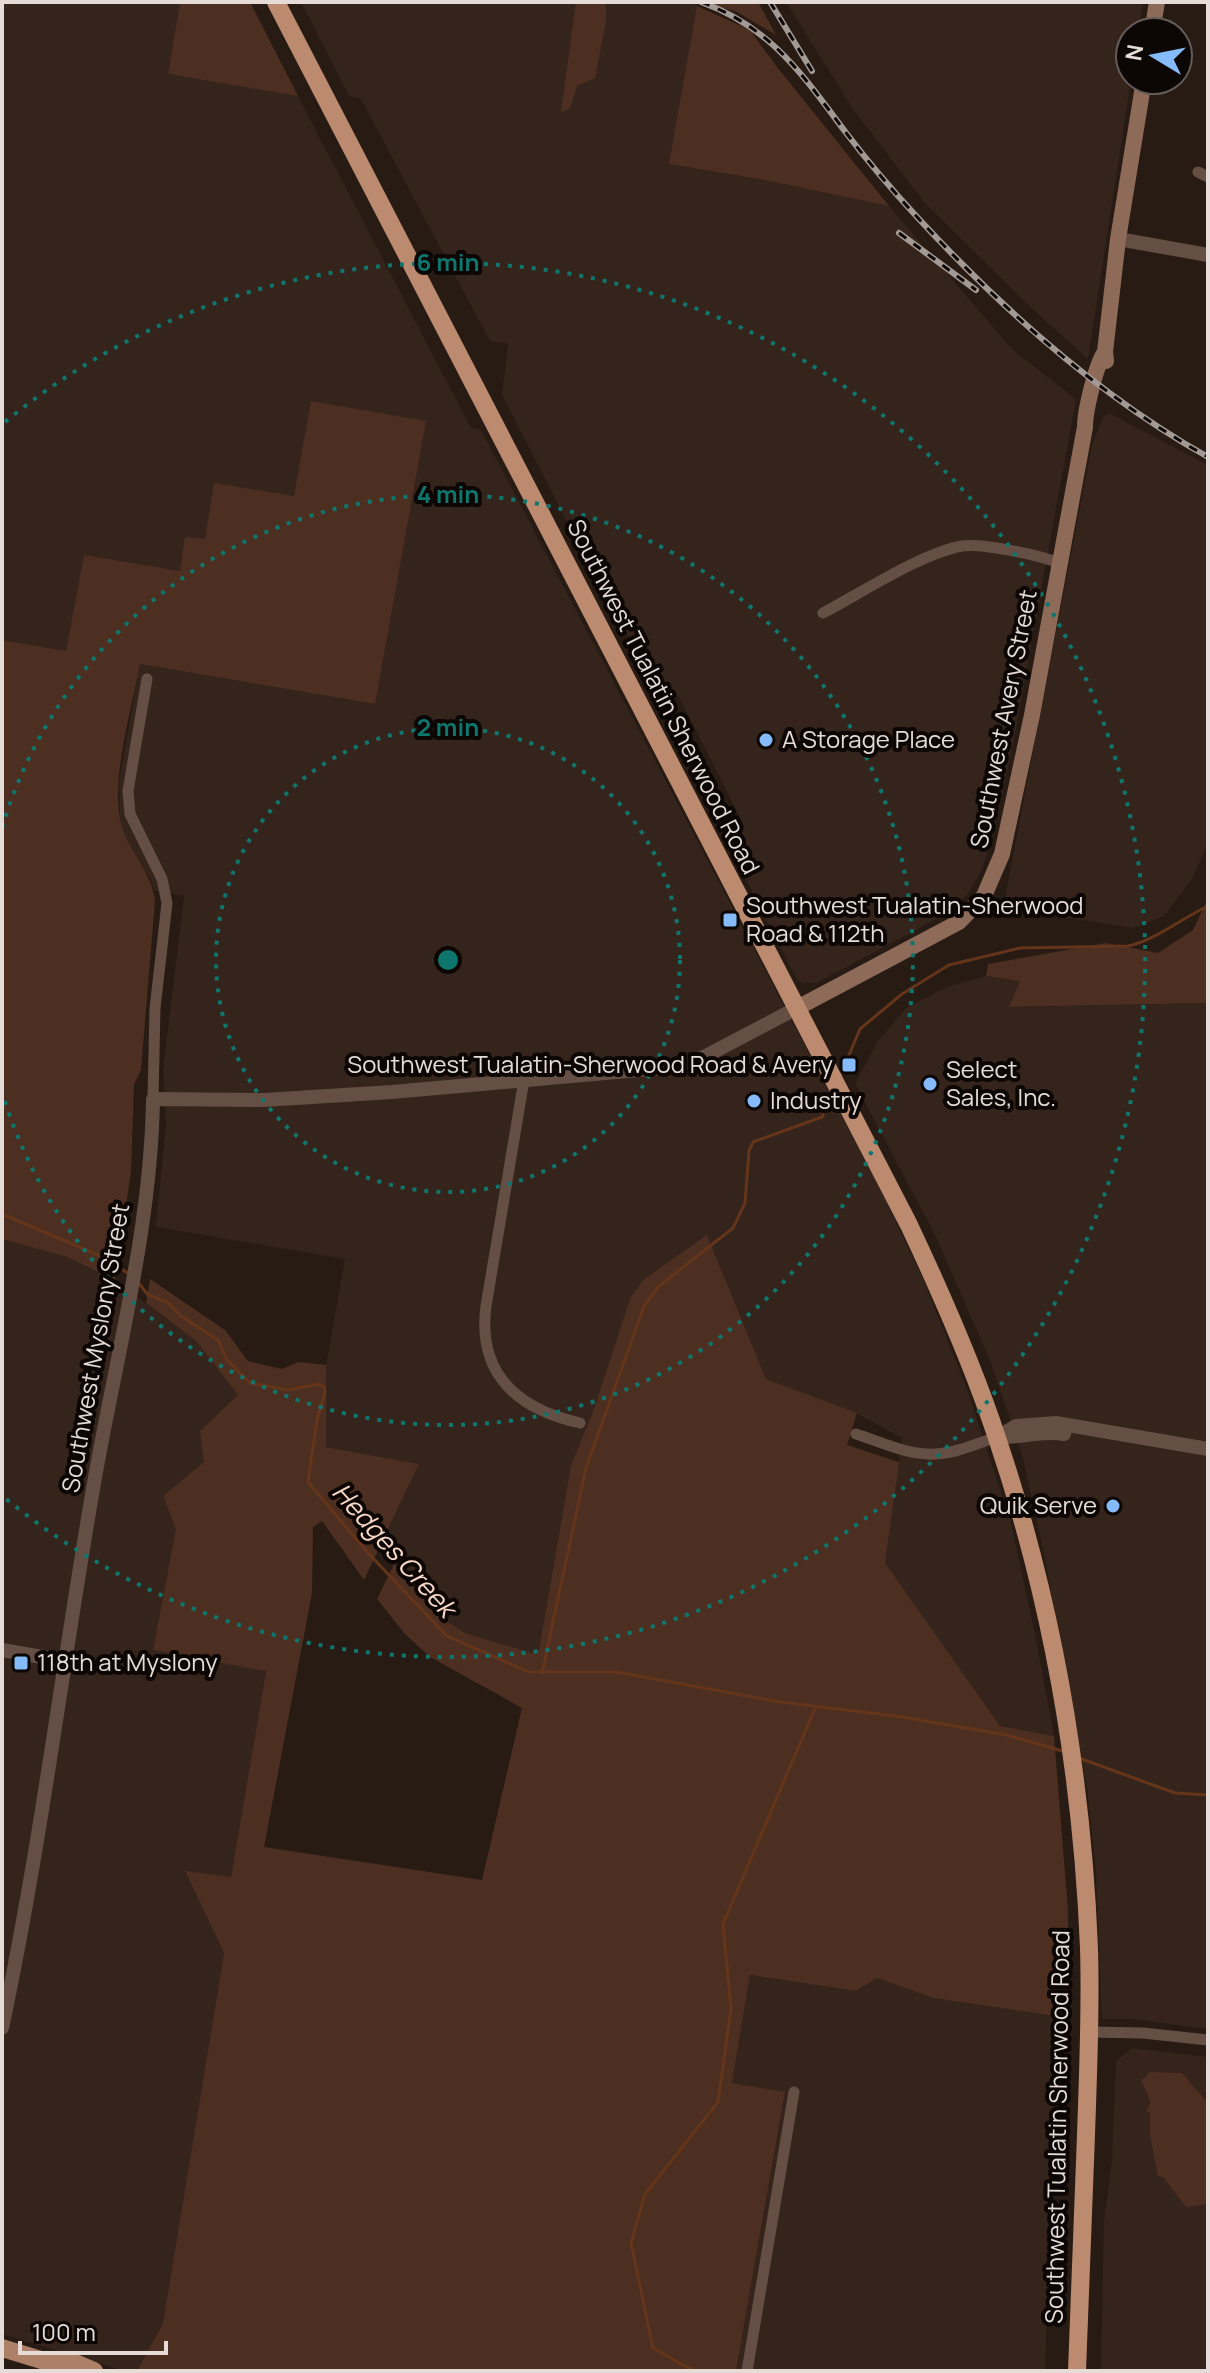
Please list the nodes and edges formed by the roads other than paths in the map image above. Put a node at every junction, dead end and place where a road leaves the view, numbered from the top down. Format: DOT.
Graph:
graph roads {
  1 [pos="276,2"];
  2 [pos="1141,96"];
  3 [pos="1118,239"];
  4 [pos="1208,255"];
  5 [pos="1059,563"];
  6 [pos="823,613"];
  7 [pos="147,679"];
  8 [pos="797,1008"];
  9 [pos="524,1080"];
  10 [pos="153,1099"];
  11 [pos="580,1423"];
  12 [pos="856,1434"];
  13 [pos="997,1437"];
  14 [pos="1208,1449"];
  15 [pos="2,1650"];
  16 [pos="65,1661"];
  17 [pos="2,2028"];
  18 [pos="1089,2032"];
  19 [pos="1208,2040"];
  20 [pos="794,2092"];
  21 [pos="2,2348"];
  22 [pos="55,2367"];
  23 [pos="94,2371"];
  24 [pos="747,2371"];
  25 [pos="1077,2371"];
  1 -- 8 [label="highway, Southwest Tualatin Sherwood Road"];
  2 -- 3 [label="main road, Southwest Avery Street"];
  3 -- 4 [label="street"];
  3 -- 5 [label="main road, Southwest Avery Street"];
  5 -- 6 [label="street"];
  5 -- 8 [label="main road, Southwest Avery Street"];
  7 -- 10 [label="street, Southwest Myslony Street"];
  8 -- 9 [label="street"];
  8 -- 13 [label="highway, Southwest Tualatin Sherwood Road"];
  9 -- 10 [label="street"];
  9 -- 11 [label="street"];
  10 -- 16 [label="street, Southwest Myslony Street"];
  12 -- 13 [label="street"];
  13 -- 14 [label="street"];
  13 -- 18 [label="highway, Southwest Tualatin Sherwood Road"];
  15 -- 16 [label="street"];
  16 -- 17 [label="street, Southwest Myslony Street"];
  18 -- 19 [label="street"];
  18 -- 25 [label="highway, Southwest Tualatin Sherwood Road"];
  20 -- 24 [label="street"];
  21 -- 22 [label="main road"];
  22 -- 23 [label="main road"];
}
